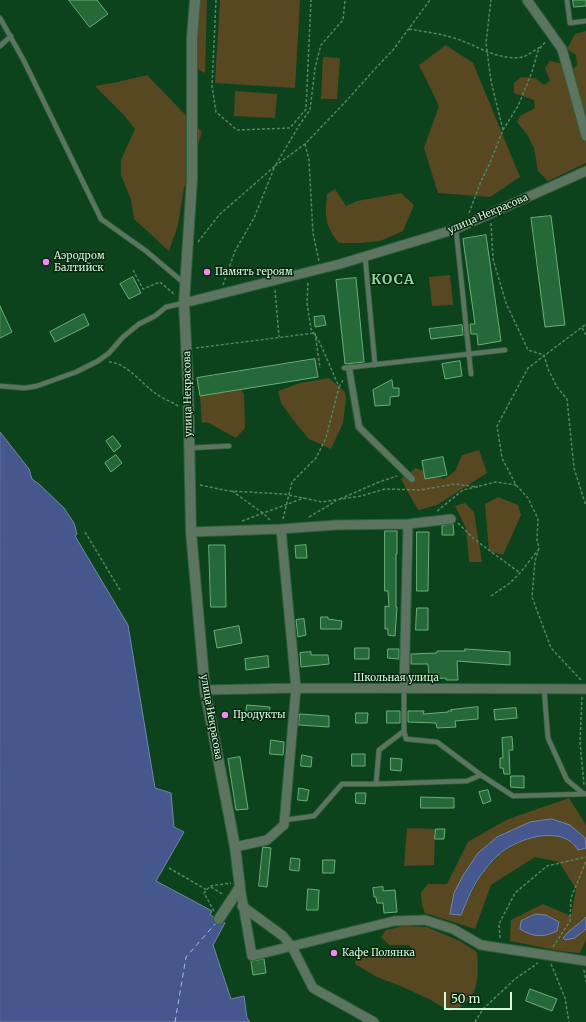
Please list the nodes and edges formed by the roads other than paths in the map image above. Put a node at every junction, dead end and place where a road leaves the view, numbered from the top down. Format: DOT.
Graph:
graph roads {
  1 [pos="195,0"];
  2 [pos="527,0"];
  3 [pos="567,0"];
  4 [pos="0,18"];
  5 [pos="586,21"];
  6 [pos="11,36"];
  7 [pos="0,46"];
  8 [pos="586,136"];
  9 [pos="586,171"];
  10 [pos="456,229"];
  11 [pos="365,256"];
  12 [pos="186,284"];
  13 [pos="184,303"];
  14 [pos="505,350"];
  15 [pos="470,354"];
  16 [pos="375,365"];
  17 [pos="347,368"];
  18 [pos="471,374"];
  19 [pos="0,386"];
  20 [pos="229,446"];
  21 [pos="189,448"];
  22 [pos="412,478"];
  23 [pos="451,519"];
  24 [pos="408,524"];
  25 [pos="281,529"];
  26 [pos="191,532"];
  27 [pos="583,686"];
  28 [pos="296,688"];
  29 [pos="404,689"];
  30 [pos="544,689"];
  31 [pos="205,690"];
  32 [pos="404,731"];
  33 [pos="480,775"];
  34 [pos="376,784"];
  35 [pos="285,820"];
  36 [pos="235,847"];
  37 [pos="239,884"];
  38 [pos="242,906"];
  39 [pos="216,913"];
  40 [pos="292,946"];
  41 [pos="585,961"];
  42 [pos="374,1022"];
  1 -- 12 [label="street"];
  2 -- 8 [label="street"];
  3 -- 5 [label="lane"];
  4 -- 6 [label="lane"];
  6 -- 7 [label="lane"];
  6 -- 12 [label="lane"];
  9 -- 10 [label="street, улица Некрасова"];
  10 -- 11 [label="street, улица Некрасова"];
  10 -- 15 [label="lane"];
  11 -- 13 [label="street, улица Некрасова"];
  11 -- 16 [label="lane"];
  12 -- 13 [label="street"];
  13 -- 19 [label="lane"];
  13 -- 21 [label="street, улица Некрасова"];
  14 -- 15 [label="lane"];
  15 -- 16 [label="lane"];
  15 -- 18 [label="lane"];
  16 -- 17 [label="lane"];
  17 -- 22 [label="street"];
  20 -- 21 [label="lane"];
  21 -- 26 [label="street, улица Некрасова"];
  23 -- 24 [label="street"];
  24 -- 25 [label="street"];
  24 -- 29 [label="street"];
  25 -- 26 [label="street"];
  25 -- 28 [label="street"];
  26 -- 31 [label="street, улица Некрасова"];
  27 -- 30 [label="street, Школьная улица"];
  28 -- 29 [label="street, Школьная улица"];
  28 -- 31 [label="street, Школьная улица"];
  28 -- 35 [label="street"];
  29 -- 30 [label="street, Школьная улица"];
  29 -- 32 [label="lane"];
  30 -- 33 [label="lane"];
  31 -- 36 [label="street, улица Некрасова"];
  32 -- 33 [label="lane"];
  32 -- 34 [label="lane"];
  33 -- 34 [label="lane"];
  34 -- 35 [label="lane"];
  35 -- 36 [label="street"];
  36 -- 37 [label="street, улица Некрасова"];
  37 -- 38 [label="street, улица Некрасова"];
  37 -- 39 [label="street"];
  38 -- 40 [label="street"];
  38 -- 40 [label="street, улица Некрасова"];
  40 -- 41 [label="street"];
  40 -- 42 [label="street"];
}
